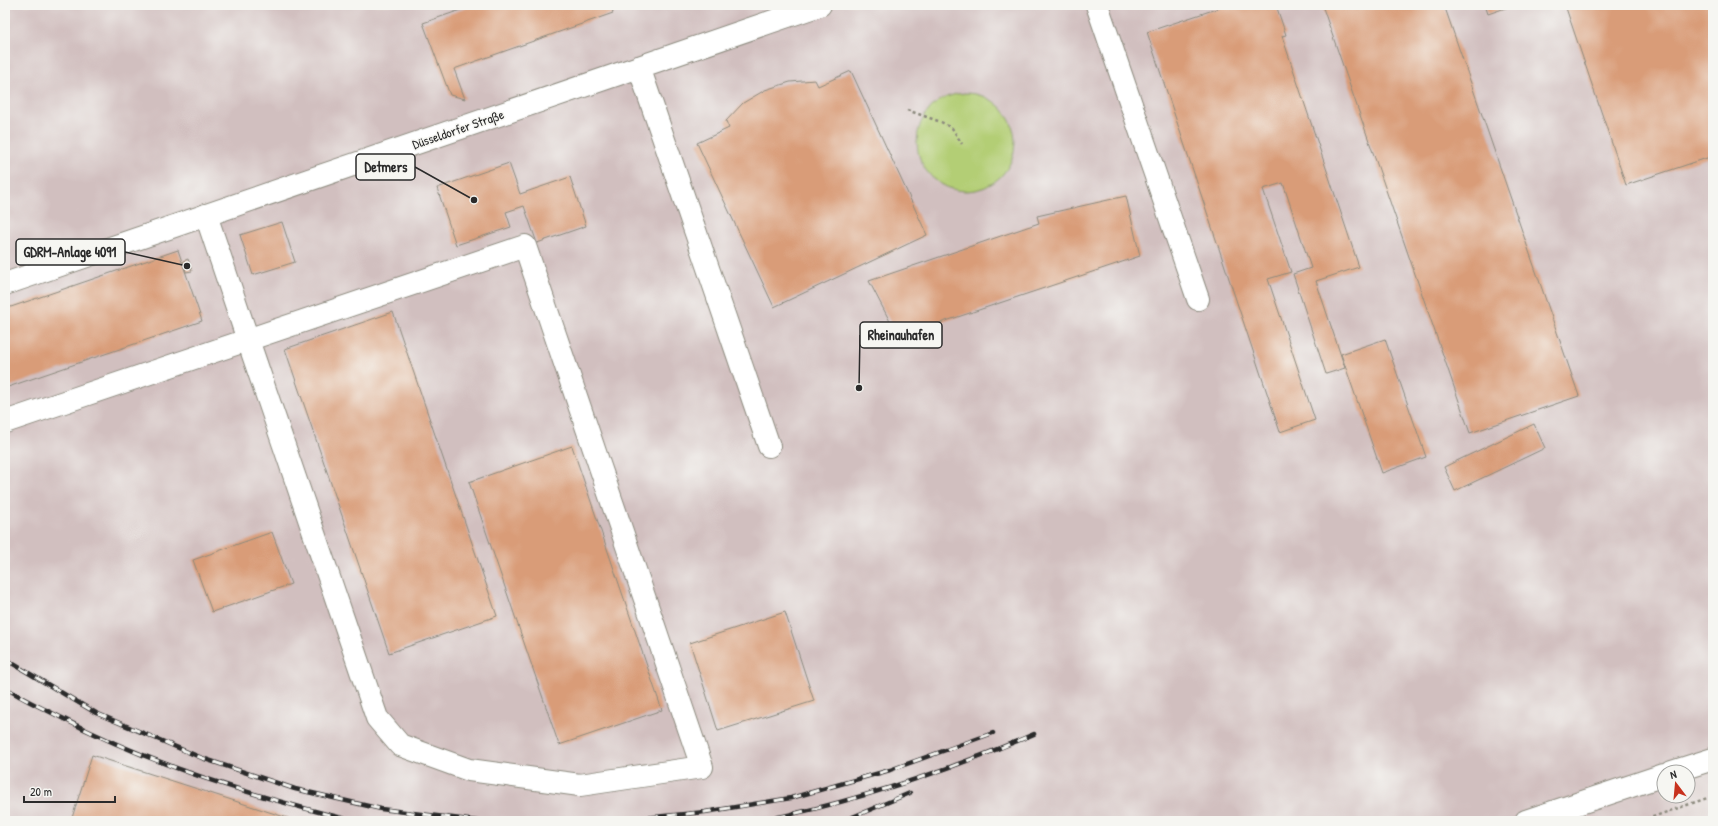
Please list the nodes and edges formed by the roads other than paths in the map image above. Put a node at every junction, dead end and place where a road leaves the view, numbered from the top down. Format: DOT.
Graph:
graph roads {
  1 [pos="820,5"];
  2 [pos="1097,5"];
  3 [pos="639,67"];
  4 [pos="206,215"];
  5 [pos="5,284"];
  6 [pos="1198,299"];
  7 [pos="248,340"];
  8 [pos="5,422"];
  9 [pos="769,446"];
  10 [pos="1713,758"];
  11 [pos="1695,764"];
  12 [pos="1656,778"];
  13 [pos="1526,821"];
  1 -- 3 [label="street, Düsseldorfer Straße"];
  2 -- 6 [label="street"];
  3 -- 4 [label="street, Düsseldorfer Straße"];
  3 -- 9 [label="street"];
  4 -- 5 [label="street, Düsseldorfer Straße"];
  4 -- 7 [label="street"];
  7 -- 7 [label="street"];
  7 -- 8 [label="street"];
  10 -- 11 [label="street"];
  12 -- 13 [label="street"];
}
